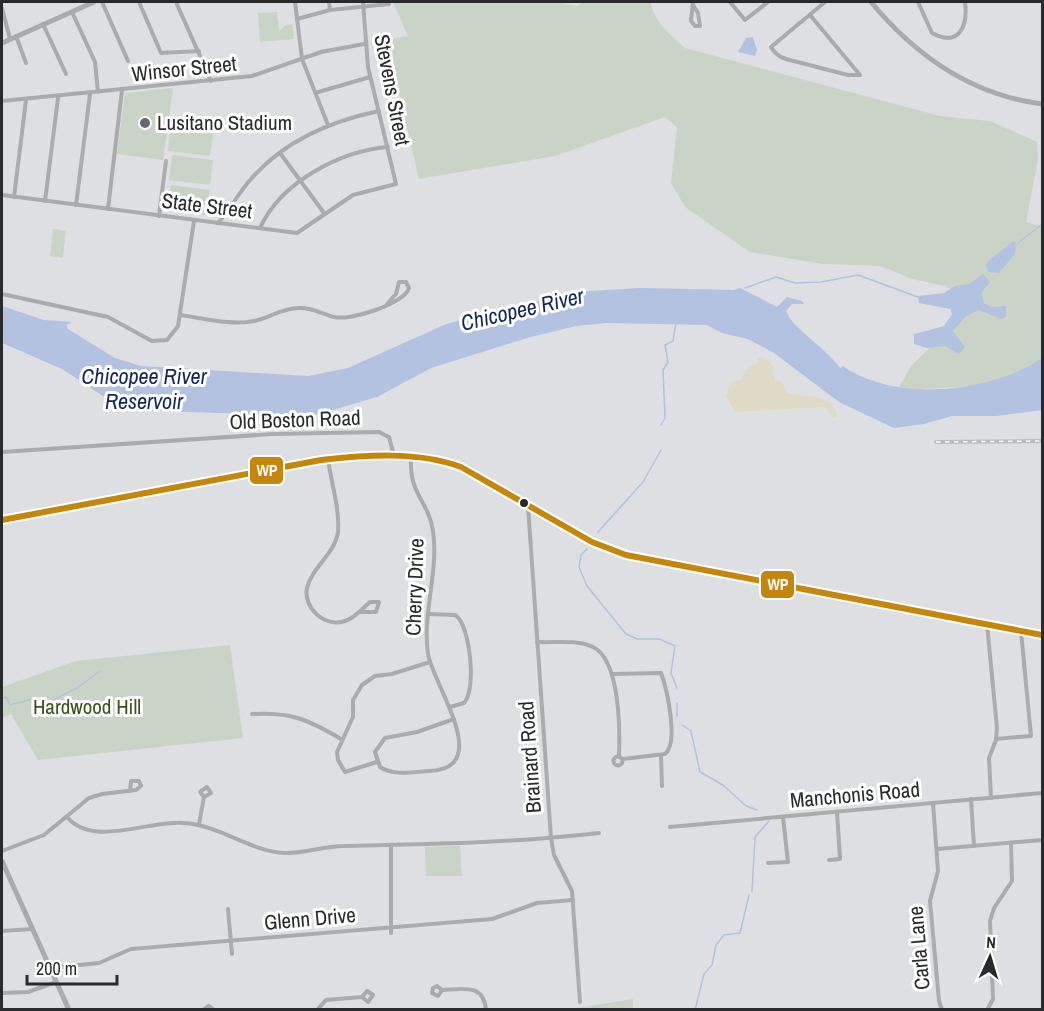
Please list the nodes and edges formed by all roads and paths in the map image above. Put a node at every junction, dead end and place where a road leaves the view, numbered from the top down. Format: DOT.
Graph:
graph roads {
  1 [pos="93,2"];
  2 [pos="102,2"];
  3 [pos="139,2"];
  4 [pos="176,2"];
  5 [pos="295,2"];
  6 [pos="329,2"];
  7 [pos="730,2"];
  8 [pos="768,2"];
  9 [pos="825,2"];
  10 [pos="871,2"];
  11 [pos="918,2"];
  12 [pos="965,2"];
  13 [pos="86,3"];
  14 [pos="693,3"];
  15 [pos="363,4"];
  16 [pos="389,4"];
  17 [pos="2,8"];
  18 [pos="330,10"];
  19 [pos="72,12"];
  20 [pos="810,15"];
  21 [pos="297,19"];
  22 [pos="43,24"];
  23 [pos="13,38"];
  24 [pos="2,43"];
  25 [pos="364,44"];
  26 [pos="199,51"];
  27 [pos="302,59"];
  28 [pos="128,61"];
  29 [pos="26,63"];
  30 [pos="66,74"];
  31 [pos="370,77"];
  32 [pos="211,81"];
  33 [pos="122,90"];
  34 [pos="98,92"];
  35 [pos="315,93"];
  36 [pos="90,94"];
  37 [pos="58,97"];
  38 [pos="26,100"];
  39 [pos="2,101"];
  40 [pos="1042,104"];
  41 [pos="379,111"];
  42 [pos="328,125"];
  43 [pos="388,147"];
  44 [pos="280,153"];
  45 [pos="166,161"];
  46 [pos="301,182"];
  47 [pos="396,183"];
  48 [pos="2,195"];
  49 [pos="14,197"];
  50 [pos="45,201"];
  51 [pos="76,205"];
  52 [pos="108,209"];
  53 [pos="324,213"];
  54 [pos="159,216"];
  55 [pos="194,221"];
  56 [pos="217,223"];
  57 [pos="260,228"];
  58 [pos="2,294"];
  59 [pos="387,304"];
  60 [pos="180,315"];
  61 [pos="2,452"];
  62 [pos="394,456"];
  63 [pos="411,457"];
  64 [pos="328,459"];
  65 [pos="528,506"];
  66 [pos="2,520"];
  67 [pos="360,612"];
  68 [pos="428,614"];
  69 [pos="987,624"];
  70 [pos="1021,631"];
  71 [pos="1042,635"];
  72 [pos="537,642"];
  73 [pos="430,662"];
  74 [pos="613,674"];
  75 [pos="450,707"];
  76 [pos="252,714"];
  77 [pos="454,719"];
  78 [pos="341,739"];
  79 [pos="996,739"];
  80 [pos="661,756"];
  81 [pos="377,762"];
  82 [pos="662,786"];
  83 [pos="130,790"];
  84 [pos="1042,793"];
  85 [pos="204,797"];
  86 [pos="991,798"];
  87 [pos="971,799"];
  88 [pos="933,803"];
  89 [pos="837,812"];
  90 [pos="67,817"];
  91 [pos="783,817"];
  92 [pos="199,824"];
  93 [pos="670,827"];
  94 [pos="599,833"];
  95 [pos="551,838"];
  96 [pos="1042,840"];
  97 [pos="1011,843"];
  98 [pos="392,846"];
  99 [pos="974,846"];
  100 [pos="937,849"];
  101 [pos="2,851"];
  102 [pos="829,860"];
  103 [pos="2,861"];
  104 [pos="768,863"];
  105 [pos="573,900"];
  106 [pos="228,909"];
  107 [pos="32,928"];
  108 [pos="391,930"];
  109 [pos="2,931"];
  110 [pos="230,941"];
  111 [pos="232,954"];
  112 [pos="50,968"];
  113 [pos="56,982"];
  114 [pos="442,990"];
  115 [pos="2,993"];
  116 [pos="362,997"];
  117 [pos="580,1002"];
  118 [pos="69,1010"];
  119 [pos="203,1010"];
  120 [pos="214,1010"];
  121 [pos="317,1010"];
  122 [pos="486,1010"];
  123 [pos="942,1010"];
  124 [pos="987,1010"];
  1 -- 13 [label="main road"];
  2 -- 28 [label="street"];
  3 -- 26 [label="street"];
  4 -- 26 [label="street"];
  5 -- 21 [label="street"];
  6 -- 18 [label="street"];
  7 -- 8 [label="street"];
  9 -- 20 [label="street"];
  10 -- 40 [label="main road"];
  11 -- 12 [label="street"];
  13 -- 19 [label="main road"];
  14 -- 14 [label="street"];
  15 -- 16 [label="street"];
  15 -- 18 [label="street"];
  15 -- 25 [label="street, Stevens Street"];
  17 -- 23 [label="street"];
  18 -- 21 [label="street"];
  19 -- 22 [label="main road"];
  19 -- 34 [label="street"];
  20 -- 20 [label="street"];
  21 -- 27 [label="street"];
  22 -- 23 [label="main road"];
  22 -- 30 [label="street"];
  23 -- 24 [label="main road"];
  23 -- 29 [label="street"];
  25 -- 27 [label="street, Winsor Street"];
  25 -- 31 [label="street, Stevens Street"];
  26 -- 32 [label="street"];
  27 -- 32 [label="street, Winsor Street"];
  27 -- 35 [label="street"];
  31 -- 35 [label="street"];
  31 -- 41 [label="street, Stevens Street"];
  32 -- 33 [label="street, Winsor Street"];
  33 -- 34 [label="street, Winsor Street"];
  33 -- 52 [label="street"];
  34 -- 36 [label="street, Winsor Street"];
  35 -- 42 [label="street"];
  36 -- 37 [label="street, Winsor Street"];
  36 -- 51 [label="street"];
  37 -- 38 [label="street, Winsor Street"];
  37 -- 50 [label="street"];
  38 -- 39 [label="street, Winsor Street"];
  38 -- 49 [label="street"];
  41 -- 42 [label="street"];
  41 -- 43 [label="street, Stevens Street"];
  42 -- 44 [label="street"];
  43 -- 46 [label="street"];
  43 -- 47 [label="street, Stevens Street"];
  44 -- 46 [label="street"];
  44 -- 56 [label="street"];
  45 -- 54 [label="street"];
  46 -- 53 [label="street"];
  46 -- 57 [label="street"];
  47 -- 53 [label="street, State Street"];
  48 -- 49 [label="street, State Street"];
  49 -- 50 [label="street, State Street"];
  50 -- 51 [label="street, State Street"];
  51 -- 52 [label="street, State Street"];
  52 -- 54 [label="street, State Street"];
  53 -- 57 [label="street, State Street"];
  54 -- 55 [label="street, State Street"];
  55 -- 56 [label="street, State Street"];
  55 -- 60 [label="street"];
  56 -- 57 [label="street, State Street"];
  58 -- 60 [label="street"];
  59 -- 59 [label="street"];
  59 -- 60 [label="street"];
  61 -- 62 [label="street, Old Boston Road"];
  62 -- 63 [label="main road"];
  62 -- 64 [label="main road"];
  63 -- 65 [label="main road"];
  63 -- 68 [label="street, Cherry Drive"];
  64 -- 66 [label="main road"];
  64 -- 67 [label="street"];
  65 -- 69 [label="main road"];
  65 -- 72 [label="street, Brainard Road"];
  67 -- 67 [label="street"];
  68 -- 73 [label="street, Cherry Drive"];
  68 -- 75 [label="street"];
  69 -- 70 [label="main road"];
  69 -- 79 [label="street"];
  70 -- 71 [label="main road"];
  70 -- 79 [label="street"];
  72 -- 74 [label="street"];
  72 -- 95 [label="street, Brainard Road"];
  73 -- 75 [label="street, Cherry Drive"];
  73 -- 78 [label="street"];
  74 -- 80 [label="street"];
  74 -- 80 [label="street"];
  75 -- 77 [label="street, Cherry Drive"];
  76 -- 78 [label="street"];
  77 -- 81 [label="street"];
  77 -- 81 [label="street, Cherry Drive"];
  78 -- 81 [label="street"];
  79 -- 86 [label="street"];
  80 -- 82 [label="street"];
  83 -- 90 [label="street"];
  84 -- 86 [label="street, Manchonis Road"];
  85 -- 92 [label="street"];
  86 -- 87 [label="street, Manchonis Road"];
  87 -- 88 [label="street, Manchonis Road"];
  87 -- 99 [label="street"];
  88 -- 89 [label="street, Manchonis Road"];
  88 -- 100 [label="street, Carla Lane"];
  89 -- 91 [label="street, Manchonis Road"];
  89 -- 102 [label="street"];
  90 -- 92 [label="street"];
  90 -- 101 [label="street"];
  91 -- 93 [label="street, Manchonis Road"];
  91 -- 104 [label="street"];
  92 -- 98 [label="street"];
  94 -- 95 [label="street"];
  95 -- 98 [label="street"];
  95 -- 105 [label="street, Brainard Road"];
  96 -- 97 [label="street"];
  97 -- 99 [label="street"];
  97 -- 124 [label="street"];
  98 -- 108 [label="street"];
  99 -- 100 [label="street"];
  100 -- 123 [label="street, Carla Lane"];
  103 -- 107 [label="main road"];
  105 -- 108 [label="street, Glenn Drive"];
  105 -- 117 [label="street, Brainard Road"];
  106 -- 110 [label="street"];
  107 -- 109 [label="street"];
  107 -- 112 [label="main road"];
  108 -- 110 [label="street, Glenn Drive"];
  110 -- 111 [label="street"];
  110 -- 112 [label="street, Glenn Drive"];
  112 -- 113 [label="main road"];
  113 -- 115 [label="street"];
  113 -- 118 [label="main road"];
  114 -- 122 [label="street"];
  116 -- 121 [label="street"];
  119 -- 120 [label="street"];
}
